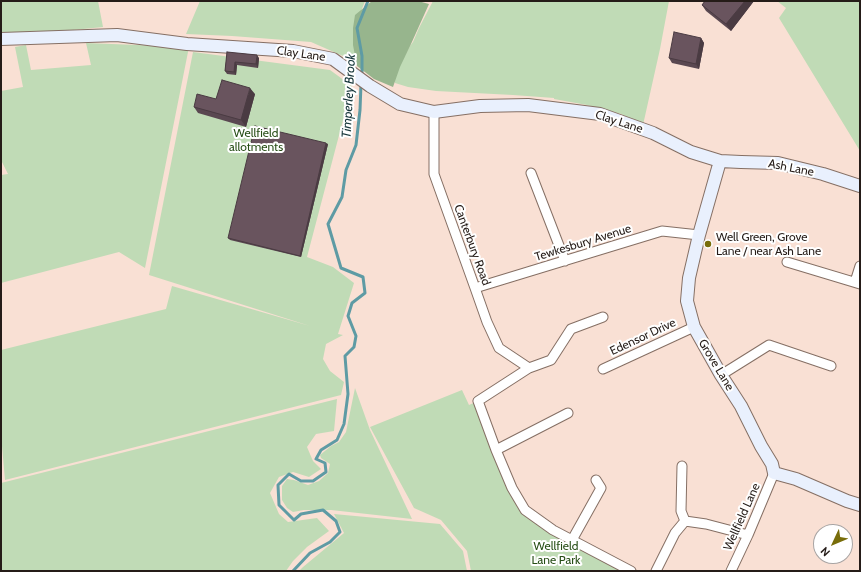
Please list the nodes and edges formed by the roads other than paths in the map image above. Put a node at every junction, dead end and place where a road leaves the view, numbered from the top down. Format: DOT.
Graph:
graph roads {
  1 [pos="1,39"];
  2 [pos="434,112"];
  3 [pos="720,161"];
  4 [pos="531,173"];
  5 [pos="860,186"];
  6 [pos="699,235"];
  7 [pos="565,261"];
  8 [pos="787,262"];
  9 [pos="860,266"];
  10 [pos="857,283"];
  11 [pos="475,288"];
  12 [pos="603,317"];
  13 [pos="694,327"];
  14 [pos="831,366"];
  15 [pos="529,368"];
  16 [pos="603,369"];
  17 [pos="721,375"];
  18 [pos="568,413"];
  19 [pos="496,450"];
  20 [pos="682,466"];
  21 [pos="774,473"];
  22 [pos="596,480"];
  23 [pos="860,505"];
  24 [pos="685,521"];
  25 [pos="748,535"];
  26 [pos="572,540"];
  27 [pos="631,571"];
  28 [pos="656,571"];
  29 [pos="731,571"];
  1 -- 2 [label="street, Clay Lane"];
  2 -- 3 [label="street, Clay Lane"];
  2 -- 11 [label="street, Canterbury Road"];
  3 -- 5 [label="street, Ash Lane"];
  3 -- 6 [label="street, Grove Lane"];
  4 -- 7 [label="street"];
  6 -- 7 [label="street, Tewkesbury Avenue"];
  6 -- 13 [label="street, Grove Lane"];
  7 -- 11 [label="street, Tewkesbury Avenue"];
  8 -- 10 [label="street"];
  9 -- 10 [label="street"];
  11 -- 15 [label="street, Canterbury Road"];
  12 -- 15 [label="street"];
  13 -- 16 [label="street, Edensor Drive"];
  13 -- 17 [label="street, Grove Lane"];
  14 -- 17 [label="street"];
  15 -- 19 [label="street"];
  17 -- 21 [label="street, Grove Lane"];
  18 -- 19 [label="street"];
  19 -- 26 [label="street"];
  20 -- 24 [label="street"];
  21 -- 23 [label="street"];
  21 -- 25 [label="street, Wellfield Lane"];
  22 -- 26 [label="street"];
  24 -- 25 [label="street"];
  24 -- 28 [label="street"];
  25 -- 29 [label="street, Wellfield Lane"];
  26 -- 27 [label="street"];
}
